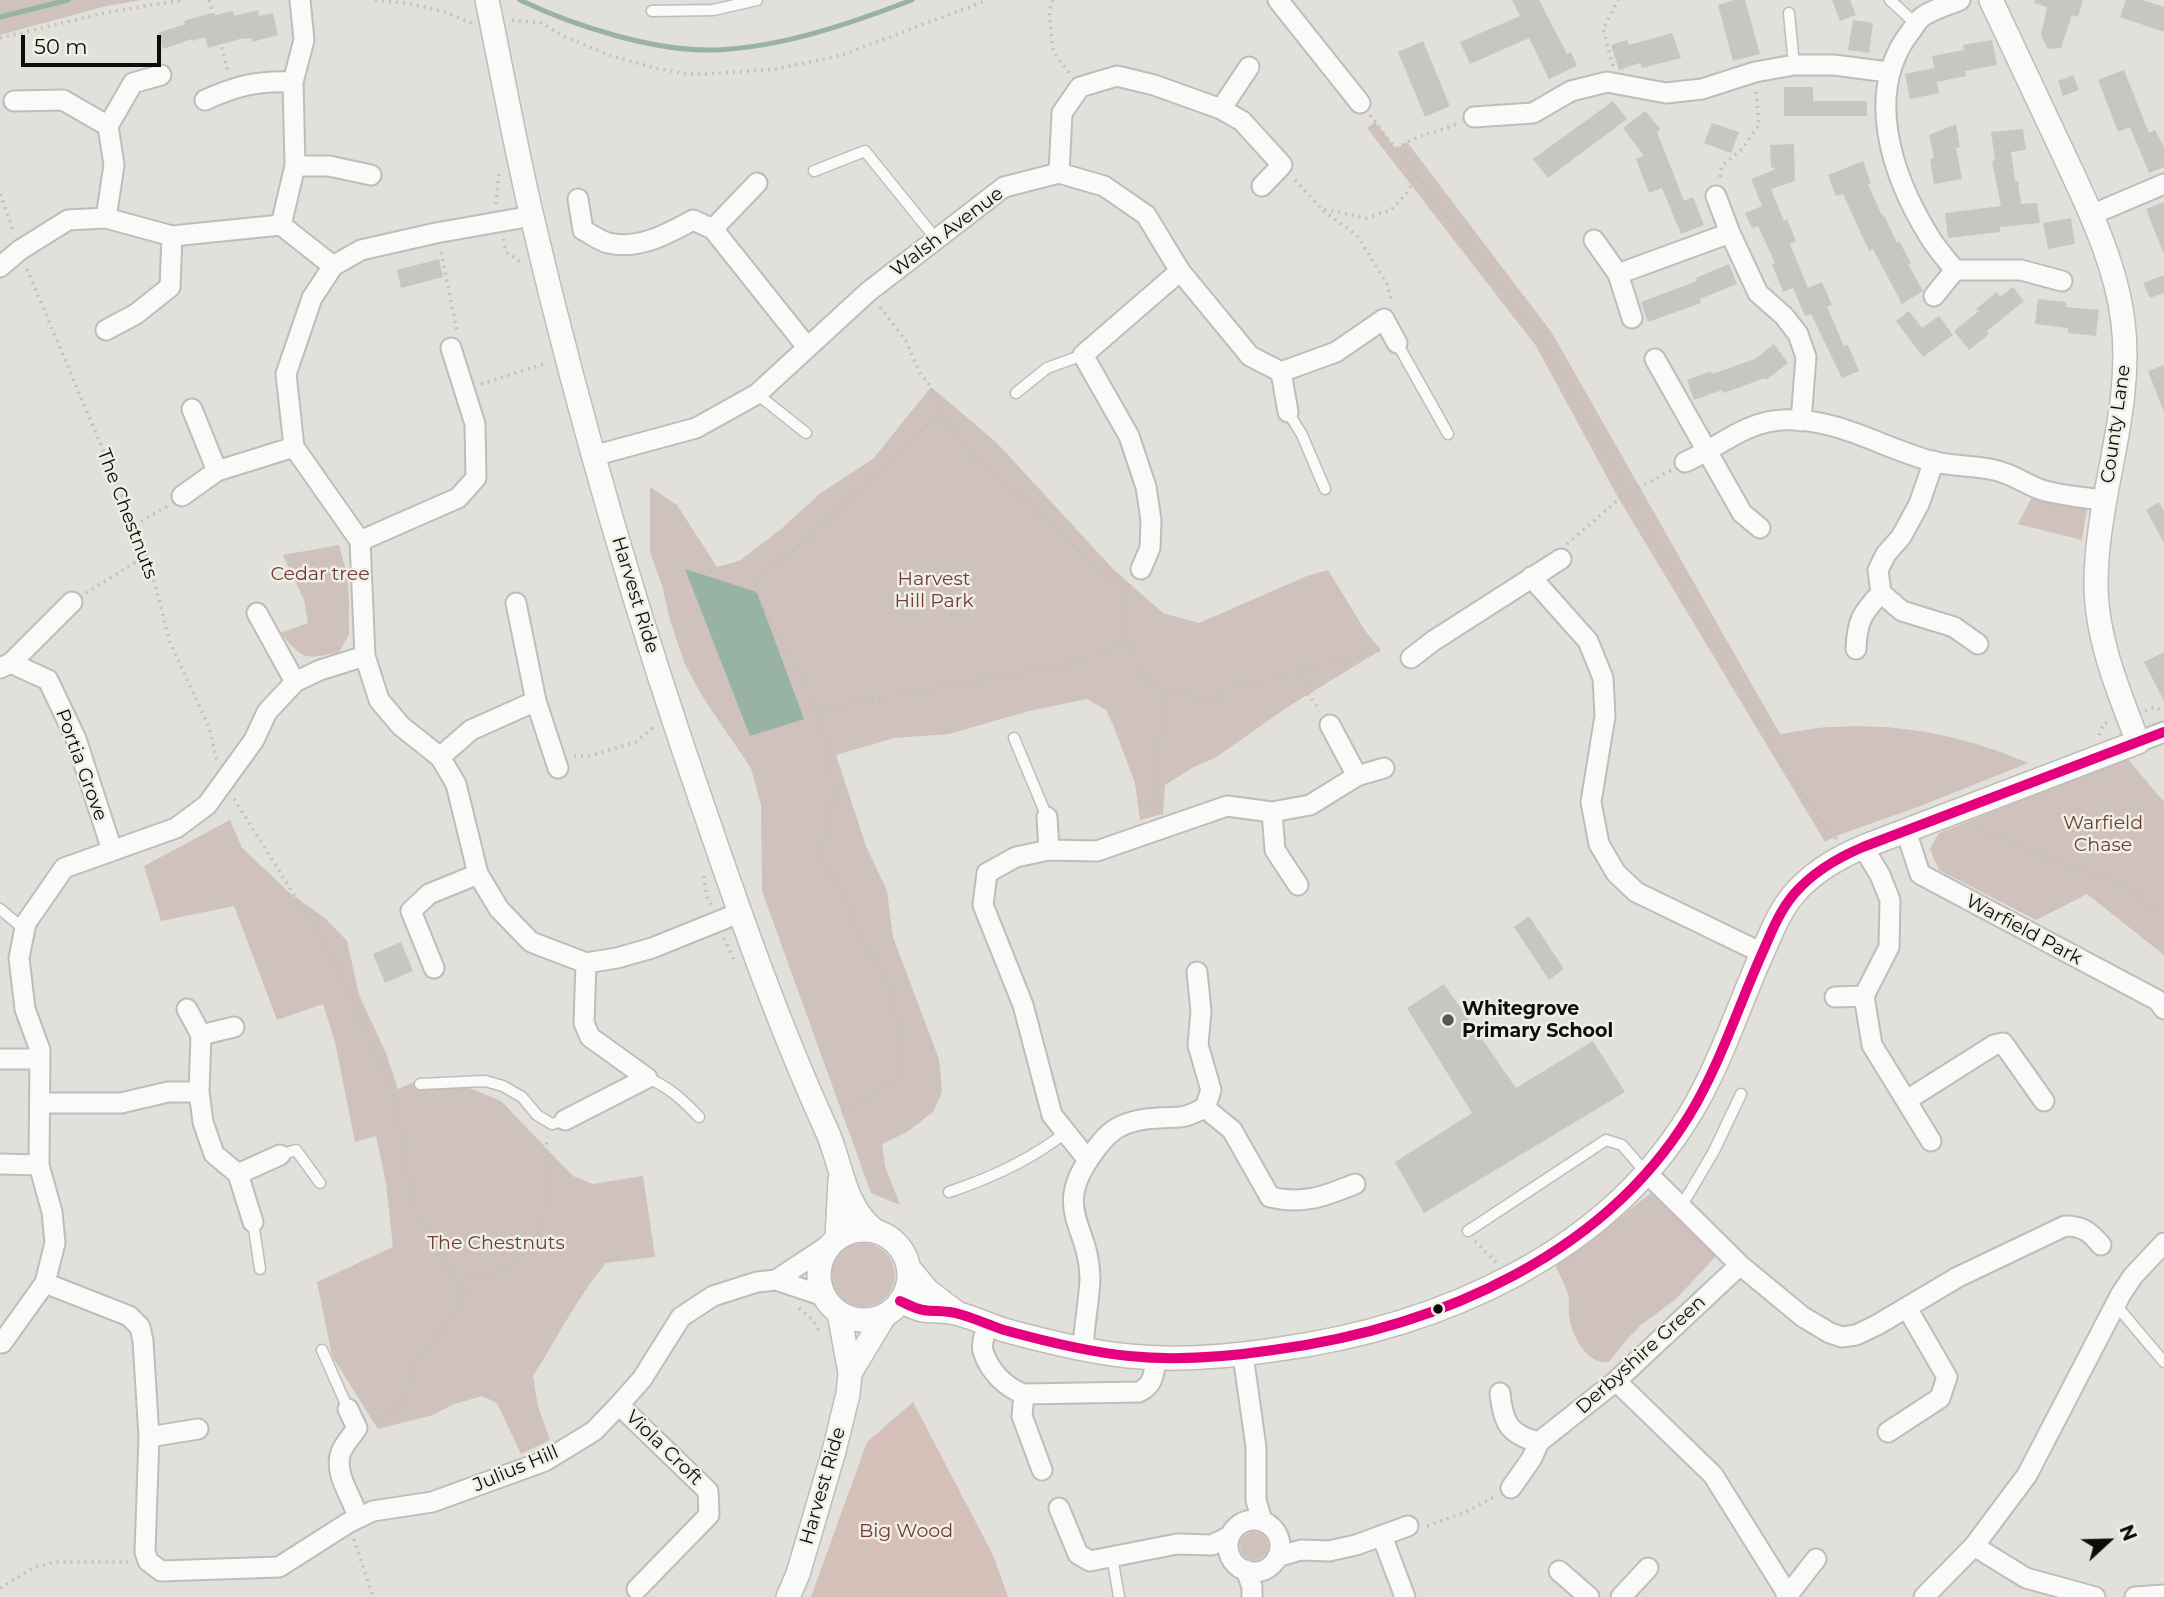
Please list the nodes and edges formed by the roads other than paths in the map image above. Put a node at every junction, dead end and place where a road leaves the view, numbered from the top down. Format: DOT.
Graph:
graph roads {
  1 [pos="300,0"];
  2 [pos="486,0"];
  3 [pos="757,0"];
  4 [pos="1279,0"];
  5 [pos="1890,0"];
  6 [pos="1960,0"];
  7 [pos="1991,0"];
  8 [pos="652,11"];
  9 [pos="1789,13"];
  10 [pos="1916,24"];
  11 [pos="1794,65"];
  12 [pos="1249,67"];
  13 [pos="1888,72"];
  14 [pos="161,75"];
  15 [pos="293,82"];
  16 [pos="205,100"];
  17 [pos="14,101"];
  18 [pos="1360,103"];
  19 [pos="1221,110"];
  20 [pos="1474,117"];
  21 [pos="108,126"];
  22 [pos="295,166"];
  23 [pos="814,171"];
  24 [pos="1059,173"];
  25 [pos="371,175"];
  26 [pos="757,183"];
  27 [pos="2164,184"];
  28 [pos="1262,186"];
  29 [pos="1716,196"];
  30 [pos="578,199"];
  31 [pos="2091,215"];
  32 [pos="532,216"];
  33 [pos="106,218"];
  34 [pos="281,225"];
  35 [pos="712,229"];
  36 [pos="1730,233"];
  37 [pos="172,236"];
  38 [pos="936,239"];
  39 [pos="1594,240"];
  40 [pos="333,266"];
  41 [pos="0,267"];
  42 [pos="1955,270"];
  43 [pos="1180,271"];
  44 [pos="1618,274"];
  45 [pos="2062,281"];
  46 [pos="1934,296"];
  47 [pos="1632,317"];
  48 [pos="107,330"];
  49 [pos="1397,343"];
  50 [pos="807,347"];
  51 [pos="451,348"];
  52 [pos="1083,355"];
  53 [pos="1656,359"];
  54 [pos="1281,372"];
  55 [pos="1016,393"];
  56 [pos="757,394"];
  57 [pos="192,409"];
  58 [pos="1288,412"];
  59 [pos="1801,421"];
  60 [pos="806,433"];
  61 [pos="1448,434"];
  62 [pos="294,447"];
  63 [pos="1708,452"];
  64 [pos="593,456"];
  65 [pos="1934,461"];
  66 [pos="1685,462"];
  67 [pos="217,471"];
  68 [pos="1325,489"];
  69 [pos="182,496"];
  70 [pos="2105,501"];
  71 [pos="1760,528"];
  72 [pos="360,541"];
  73 [pos="1561,559"];
  74 [pos="1141,569"];
  75 [pos="1531,577"];
  76 [pos="1881,593"];
  77 [pos="72,601"];
  78 [pos="516,603"];
  79 [pos="257,613"];
  80 [pos="1978,644"];
  81 [pos="1856,649"];
  82 [pos="365,656"];
  83 [pos="1411,658"];
  84 [pos="5,665"];
  85 [pos="295,682"];
  86 [pos="536,701"];
  87 [pos="1330,725"];
  88 [pos="2164,732"];
  89 [pos="1014,738"];
  90 [pos="2138,742"];
  91 [pos="440,757"];
  92 [pos="556,762"];
  93 [pos="1384,768"];
  94 [pos="1357,776"];
  95 [pos="1272,812"];
  96 [pos="1047,817"];
  97 [pos="1906,831"];
  98 [pos="1863,847"];
  99 [pos="112,850"];
  100 [pos="1049,850"];
  101 [pos="478,874"];
  102 [pos="1298,885"];
  103 [pos="0,909"];
  104 [pos="739,913"];
  105 [pos="24,929"];
  106 [pos="1762,953"];
  107 [pos="586,963"];
  108 [pos="434,968"];
  109 [pos="1198,972"];
  110 [pos="1864,996"];
  111 [pos="1835,997"];
  112 [pos="187,1009"];
  113 [pos="2164,1009"];
  114 [pos="234,1027"];
  115 [pos="201,1035"];
  116 [pos="0,1059"];
  117 [pos="40,1059"];
  118 [pos="647,1078"];
  119 [pos="420,1084"];
  120 [pos="199,1092"];
  121 [pos="1741,1094"];
  122 [pos="1907,1100"];
  123 [pos="2044,1101"];
  124 [pos="40,1103"];
  125 [pos="1205,1108"];
  126 [pos="699,1116"];
  127 [pos="558,1122"];
  128 [pos="1066,1132"];
  129 [pos="1931,1141"];
  130 [pos="281,1155"];
  131 [pos="1088,1160"];
  132 [pos="0,1164"];
  133 [pos="39,1165"];
  134 [pos="840,1173"];
  135 [pos="1647,1173"];
  136 [pos="238,1174"];
  137 [pos="320,1183"];
  138 [pos="1355,1184"];
  139 [pos="949,1192"];
  140 [pos="1681,1207"];
  141 [pos="253,1222"];
  142 [pos="1468,1231"];
  143 [pos="886,1233"];
  144 [pos="833,1242"];
  145 [pos="2164,1243"];
  146 [pos="2101,1245"];
  147 [pos="909,1257"];
  148 [pos="1740,1265"];
  149 [pos="260,1269"];
  150 [pos="776,1280"];
  151 [pos="45,1283"];
  152 [pos="831,1304"];
  153 [pos="2115,1304"];
  154 [pos="892,1308"];
  155 [pos="1907,1308"];
  156 [pos="958,1313"];
  157 [pos="989,1324"];
  158 [pos="2,1343"];
  159 [pos="1083,1349"];
  160 [pos="321,1350"];
  161 [pos="1243,1355"];
  162 [pos="1156,1358"];
  163 [pos="2164,1362"];
  164 [pos="850,1373"];
  165 [pos="1616,1381"];
  166 [pos="1500,1393"];
  167 [pos="1024,1394"];
  168 [pos="620,1405"];
  169 [pos="348,1409"];
  170 [pos="198,1429"];
  171 [pos="1888,1432"];
  172 [pos="149,1437"];
  173 [pos="1539,1442"];
  174 [pos="1042,1470"];
  175 [pos="1511,1488"];
  176 [pos="1059,1508"];
  177 [pos="353,1520"];
  178 [pos="1255,1521"];
  179 [pos="1408,1526"];
  180 [pos="1382,1536"];
  181 [pos="1224,1545"];
  182 [pos="1975,1546"];
  183 [pos="1278,1548"];
  184 [pos="1112,1556"];
  185 [pos="1816,1559"];
  186 [pos="1648,1568"];
  187 [pos="1559,1571"];
  188 [pos="2164,1576"];
  189 [pos="1252,1581"];
  190 [pos="637,1589"];
  191 [pos="2161,1595"];
  192 [pos="1787,1596"];
  193 [pos="788,1597"];
  194 [pos="1119,1597"];
  195 [pos="1405,1597"];
  196 [pos="1588,1597"];
  197 [pos="1621,1597"];
  198 [pos="1924,1597"];
  199 [pos="2095,1597"];
  200 [pos="2135,1597"];
  1 -- 15 [label="street"];
  2 -- 32 [label="street, Harvest Ride"];
  3 -- 8 [label="lane"];
  4 -- 18 [label="street"];
  5 -- 10 [label="lane"];
  6 -- 10 [label="street"];
  7 -- 31 [label="street, County Lane"];
  9 -- 11 [label="lane"];
  10 -- 13 [label="street"];
  11 -- 13 [label="street"];
  11 -- 20 [label="street"];
  12 -- 19 [label="street"];
  13 -- 42 [label="street"];
  14 -- 21 [label="street"];
  15 -- 16 [label="street"];
  15 -- 22 [label="street"];
  17 -- 21 [label="street"];
  19 -- 24 [label="street"];
  19 -- 28 [label="street"];
  21 -- 33 [label="street"];
  22 -- 25 [label="street"];
  22 -- 34 [label="street"];
  23 -- 38 [label="lane"];
  24 -- 38 [label="street, Walsh Avenue"];
  24 -- 43 [label="street"];
  26 -- 35 [label="street"];
  27 -- 31 [label="street"];
  29 -- 36 [label="street"];
  30 -- 35 [label="street"];
  31 -- 70 [label="street, County Lane"];
  32 -- 40 [label="street"];
  32 -- 64 [label="street, Harvest Ride"];
  33 -- 37 [label="street"];
  33 -- 41 [label="street"];
  34 -- 37 [label="street"];
  34 -- 40 [label="street"];
  35 -- 50 [label="street"];
  36 -- 44 [label="street"];
  36 -- 59 [label="street"];
  37 -- 48 [label="street"];
  38 -- 50 [label="street, Walsh Avenue"];
  39 -- 44 [label="street"];
  40 -- 62 [label="street"];
  42 -- 45 [label="street"];
  42 -- 46 [label="street"];
  43 -- 52 [label="street"];
  43 -- 54 [label="street"];
  44 -- 47 [label="street"];
  49 -- 54 [label="street"];
  49 -- 61 [label="lane"];
  50 -- 56 [label="street, Walsh Avenue"];
  51 -- 72 [label="street"];
  52 -- 55 [label="lane"];
  52 -- 74 [label="street"];
  53 -- 63 [label="street"];
  54 -- 58 [label="street"];
  56 -- 60 [label="lane"];
  56 -- 64 [label="street, Walsh Avenue"];
  57 -- 67 [label="street"];
  58 -- 68 [label="lane"];
  59 -- 63 [label="street"];
  59 -- 65 [label="street"];
  62 -- 67 [label="street"];
  62 -- 72 [label="street"];
  63 -- 66 [label="street"];
  63 -- 71 [label="street"];
  64 -- 104 [label="street, Harvest Ride"];
  65 -- 70 [label="street"];
  65 -- 76 [label="street"];
  67 -- 69 [label="street"];
  70 -- 90 [label="street, County Lane"];
  72 -- 82 [label="street"];
  73 -- 75 [label="street"];
  75 -- 83 [label="street"];
  75 -- 106 [label="street"];
  76 -- 80 [label="street"];
  76 -- 81 [label="street"];
  77 -- 84 [label="street, Portia Grove"];
  78 -- 86 [label="street"];
  79 -- 85 [label="street"];
  82 -- 85 [label="street"];
  82 -- 91 [label="street"];
  84 -- 99 [label="street, Portia Grove"];
  85 -- 99 [label="street"];
  86 -- 91 [label="street"];
  86 -- 92 [label="street"];
  87 -- 94 [label="street"];
  88 -- 90 [label="street"];
  89 -- 96 [label="lane"];
  90 -- 97 [label="street"];
  91 -- 101 [label="street"];
  93 -- 94 [label="street"];
  94 -- 95 [label="street"];
  95 -- 100 [label="street"];
  95 -- 102 [label="street"];
  96 -- 100 [label="street"];
  97 -- 98 [label="street"];
  97 -- 113 [label="street, Warfield Park"];
  98 -- 106 [label="street"];
  98 -- 110 [label="street"];
  99 -- 105 [label="street"];
  100 -- 128 [label="street"];
  101 -- 107 [label="street"];
  101 -- 108 [label="street"];
  103 -- 105 [label="lane"];
  104 -- 107 [label="street"];
  104 -- 134 [label="street, Harvest Ride"];
  105 -- 117 [label="street"];
  106 -- 135 [label="street"];
  107 -- 118 [label="street"];
  109 -- 125 [label="street"];
  110 -- 111 [label="street"];
  110 -- 122 [label="street"];
  112 -- 115 [label="street"];
  114 -- 115 [label="street"];
  115 -- 120 [label="street"];
  116 -- 117 [label="street"];
  117 -- 124 [label="street"];
  118 -- 126 [label="lane"];
  118 -- 127 [label="street"];
  119 -- 127 [label="lane"];
  120 -- 124 [label="street"];
  120 -- 136 [label="street"];
  121 -- 140 [label="lane"];
  122 -- 123 [label="street"];
  122 -- 129 [label="street"];
  124 -- 133 [label="street"];
  125 -- 131 [label="street"];
  125 -- 138 [label="street"];
  128 -- 131 [label="street"];
  128 -- 139 [label="lane"];
  130 -- 136 [label="street"];
  130 -- 137 [label="lane"];
  131 -- 159 [label="street"];
  132 -- 133 [label="street"];
  133 -- 151 [label="street"];
  134 -- 143 [label="street, Harvest Ride"];
  134 -- 144 [label="street, Harvest Ride"];
  135 -- 140 [label="street"];
  135 -- 142 [label="lane"];
  135 -- 161 [label="street"];
  136 -- 141 [label="street"];
  140 -- 148 [label="street"];
  141 -- 149 [label="lane"];
  143 -- 144 [label="street"];
  143 -- 147 [label="street, Harvest Ride"];
  144 -- 150 [label="street, Julius Hill"];
  144 -- 152 [label="street, Harvest Ride"];
  145 -- 153 [label="street"];
  146 -- 155 [label="street"];
  147 -- 154 [label="street, Harvest Ride"];
  147 -- 156 [label="street, Harvest Ride"];
  148 -- 155 [label="street"];
  148 -- 165 [label="street, Derbyshire Green"];
  150 -- 152 [label="street, Julius Hill"];
  150 -- 168 [label="street, Julius Hill"];
  151 -- 158 [label="street"];
  151 -- 172 [label="street"];
  152 -- 154 [label="street"];
  152 -- 164 [label="street, Harvest Ride"];
  153 -- 163 [label="lane"];
  153 -- 182 [label="street"];
  154 -- 156 [label="street"];
  154 -- 164 [label="street, Harvest Ride"];
  155 -- 171 [label="street"];
  156 -- 157 [label="street"];
  157 -- 159 [label="street"];
  157 -- 167 [label="street"];
  159 -- 162 [label="street"];
  160 -- 169 [label="lane"];
  161 -- 162 [label="street"];
  161 -- 178 [label="street"];
  162 -- 167 [label="street"];
  164 -- 193 [label="street, Harvest Ride"];
  165 -- 173 [label="street, Derbyshire Green"];
  165 -- 192 [label="street"];
  166 -- 173 [label="street"];
  167 -- 174 [label="street"];
  168 -- 177 [label="street, Julius Hill"];
  168 -- 190 [label="street, Viola Croft"];
  169 -- 177 [label="street"];
  170 -- 172 [label="street"];
  172 -- 177 [label="street, Julius Hill"];
  173 -- 175 [label="street, Derbyshire Green"];
  176 -- 184 [label="street"];
  178 -- 181 [label="street"];
  178 -- 183 [label="street"];
  179 -- 180 [label="street"];
  180 -- 183 [label="street"];
  180 -- 195 [label="street"];
  181 -- 184 [label="street"];
  181 -- 189 [label="street"];
  182 -- 198 [label="street"];
  182 -- 199 [label="street"];
  183 -- 189 [label="street"];
  184 -- 194 [label="lane"];
  185 -- 192 [label="street"];
  186 -- 197 [label="street"];
  187 -- 196 [label="street"];
  188 -- 191 [label="street"];
  191 -- 200 [label="street"];
}
